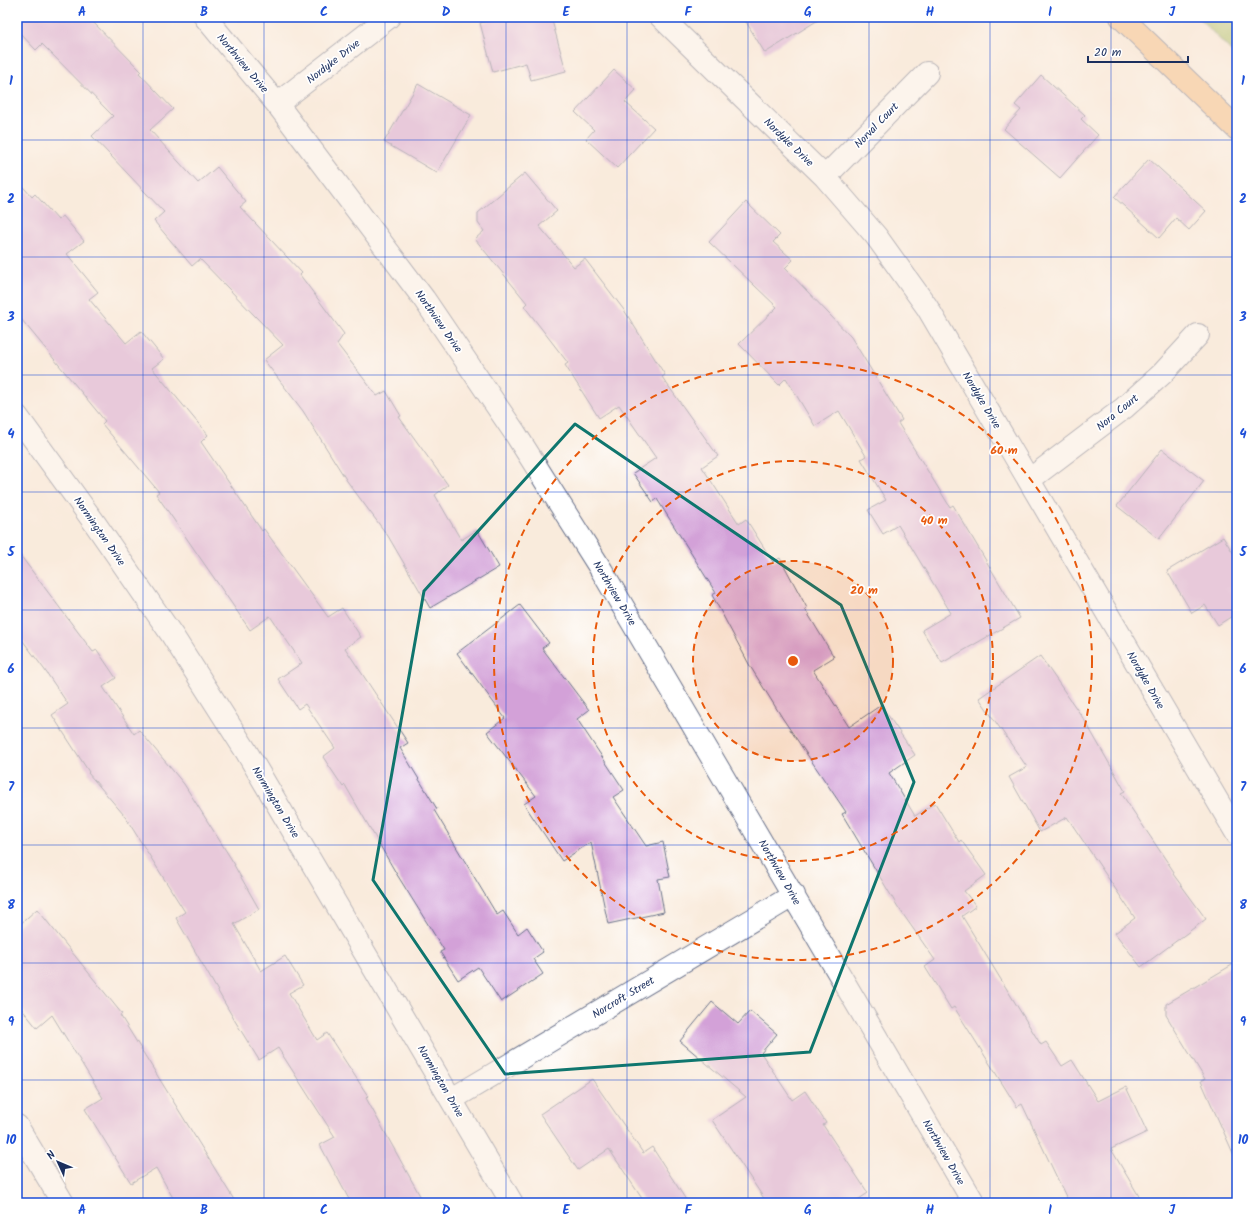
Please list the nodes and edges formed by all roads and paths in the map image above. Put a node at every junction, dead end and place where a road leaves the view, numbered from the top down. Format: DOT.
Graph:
graph roads {
  1 [pos="205,17"];
  2 [pos="389,17"];
  3 [pos="661,17"];
  4 [pos="1121,17"];
  5 [pos="927,73"];
  6 [pos="278,104"];
  7 [pos="1237,129"];
  8 [pos="825,177"];
  9 [pos="1198,335"];
  10 [pos="17,416"];
  11 [pos="1029,480"];
  12 [pos="1229,802"];
  13 [pos="1237,834"];
  14 [pos="794,895"];
  15 [pos="452,1099"];
  16 [pos="17,1126"];
  17 [pos="63,1203"];
  18 [pos="512,1203"];
  19 [pos="974,1203"];
  1 -- 6 [label="street, Northview Drive"];
  2 -- 6 [label="street, Nordyke Drive"];
  3 -- 8 [label="street, Nordyke Drive"];
  4 -- 7 [label="main road"];
  5 -- 8 [label="street, Norval Court"];
  6 -- 14 [label="street, Northview Drive"];
  8 -- 11 [label="street, Nordyke Drive"];
  9 -- 11 [label="street, Nora Court"];
  10 -- 15 [label="street, Normington Drive"];
  11 -- 12 [label="street, Nordyke Drive"];
  12 -- 13 [label="street, Nordyke Drive"];
  14 -- 15 [label="street, Norcroft Street"];
  14 -- 19 [label="street, Northview Drive"];
  15 -- 18 [label="street, Normington Drive"];
  16 -- 17 [label="street"];
}
